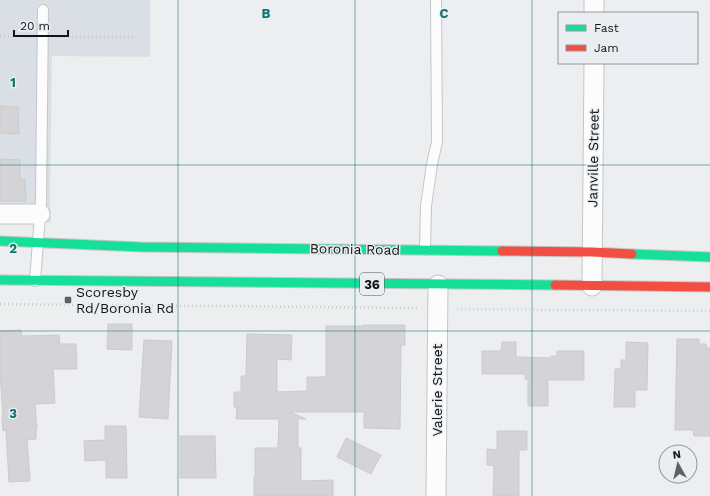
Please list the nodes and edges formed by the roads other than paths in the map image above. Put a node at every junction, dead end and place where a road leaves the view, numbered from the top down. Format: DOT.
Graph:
graph roads {
  1 [pos="436,0"];
  2 [pos="594,0"];
  3 [pos="43,10"];
  4 [pos="594,12"];
  5 [pos="594,64"];
  6 [pos="0,214"];
  7 [pos="40,214"];
  8 [pos="0,241"];
  9 [pos="38,243"];
  10 [pos="424,250"];
  11 [pos="592,252"];
  12 [pos="710,257"];
  13 [pos="0,280"];
  14 [pos="35,281"];
  15 [pos="438,285"];
  16 [pos="592,286"];
  17 [pos="710,287"];
  18 [pos="436,496"];
  1 -- 10 [label="lane"];
  2 -- 4 [label="street"];
  3 -- 7 [label="lane"];
  5 -- 11 [label="street, Janville Street"];
  6 -- 7 [label="street"];
  7 -- 9 [label="lane"];
  8 -- 9 [label="main road, Boronia Road"];
  9 -- 10 [label="main road, Boronia Road"];
  9 -- 14 [label="lane"];
  10 -- 11 [label="main road, Boronia Road"];
  11 -- 12 [label="main road, Boronia Road"];
  11 -- 16 [label="street, Janville Street"];
  13 -- 14 [label="main road, 36"];
  14 -- 15 [label="main road, 36"];
  15 -- 16 [label="main road, 36"];
  15 -- 18 [label="street, Valerie Street"];
  16 -- 17 [label="main road, 36"];
}
